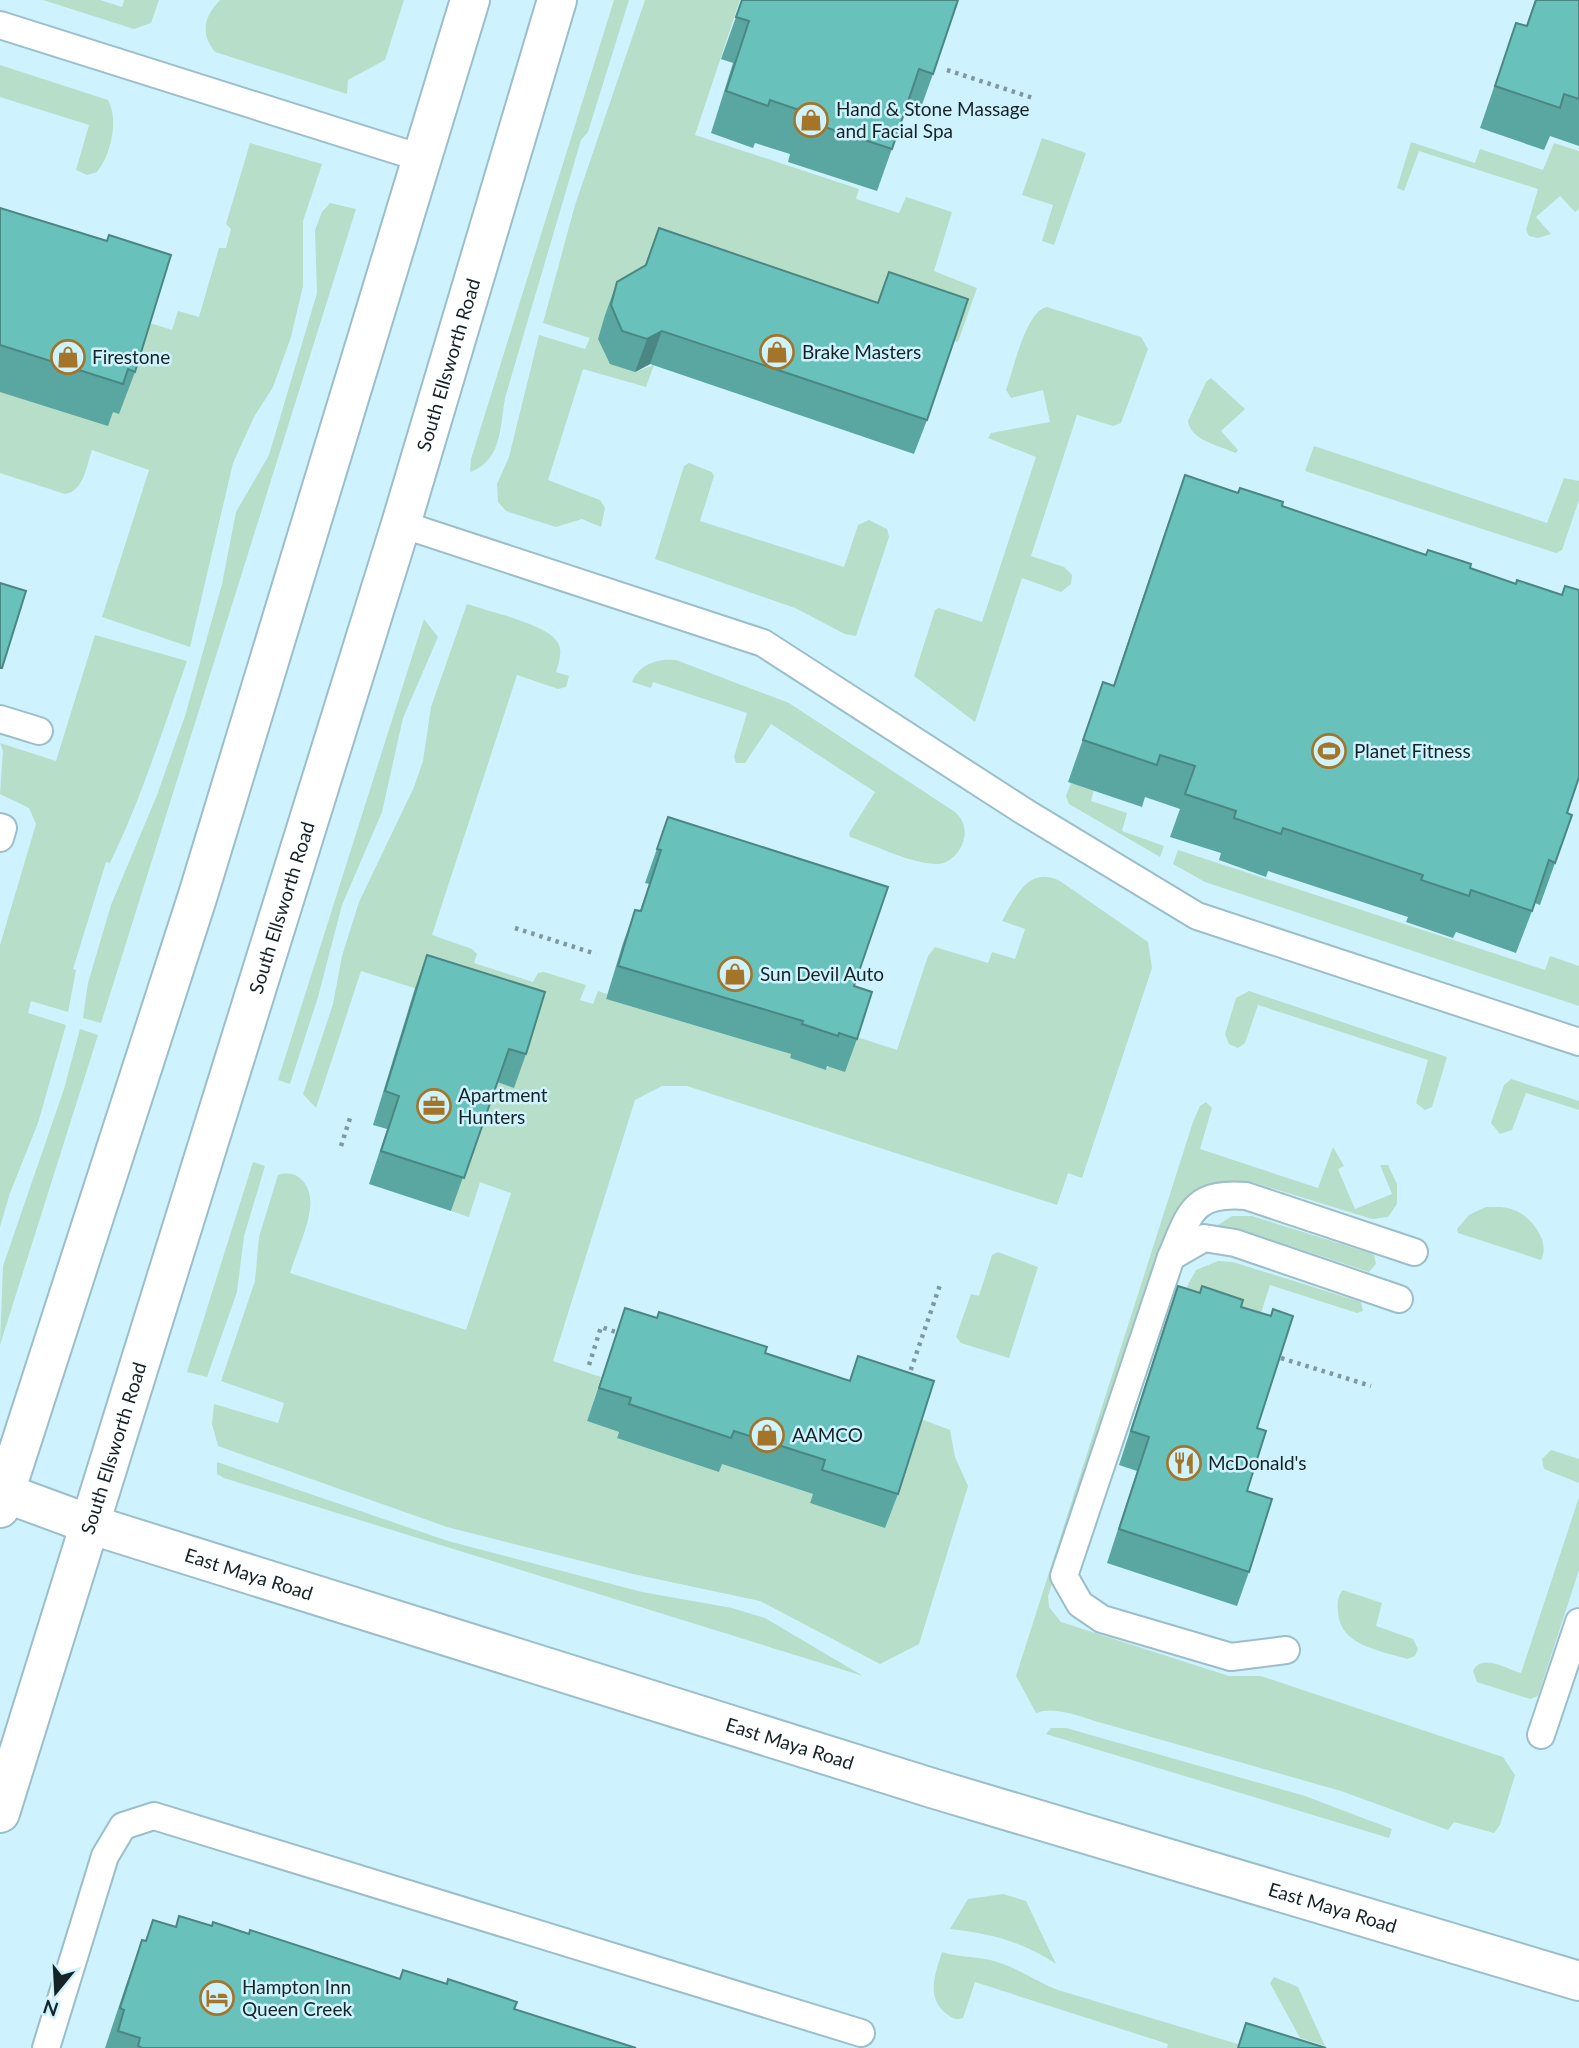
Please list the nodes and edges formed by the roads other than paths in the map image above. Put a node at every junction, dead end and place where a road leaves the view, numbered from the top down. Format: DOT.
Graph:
graph roads {
  1 [pos="470,0"];
  2 [pos="557,0"];
  3 [pos="0,25"];
  4 [pos="421,158"];
  5 [pos="401,524"];
  6 [pos="0,719"];
  7 [pos="38,731"];
  8 [pos="0,827"];
  9 [pos="0,838"];
  10 [pos="1579,1042"];
  11 [pos="1415,1252"];
  12 [pos="1171,1257"];
  13 [pos="1399,1299"];
  14 [pos="2,1501"];
  15 [pos="89,1524"];
  16 [pos="1579,1622"];
  17 [pos="1286,1650"];
  18 [pos="1541,1735"];
  19 [pos="0,1813"];
  20 [pos="1579,1980"];
  21 [pos="861,2033"];
  22 [pos="46,2048"];
  1 -- 4 [label="street"];
  2 -- 5 [label="street, South Ellsworth Road"];
  3 -- 4 [label="lane"];
  4 -- 14 [label="street"];
  5 -- 10 [label="lane"];
  5 -- 15 [label="street, South Ellsworth Road"];
  6 -- 7 [label="lane"];
  8 -- 9 [label="lane"];
  11 -- 12 [label="lane"];
  12 -- 13 [label="lane"];
  12 -- 17 [label="lane"];
  14 -- 15 [label="street, East Maya Road"];
  15 -- 19 [label="street, South Ellsworth Road"];
  15 -- 20 [label="street, East Maya Road"];
  16 -- 18 [label="lane"];
  21 -- 22 [label="lane"];
}
